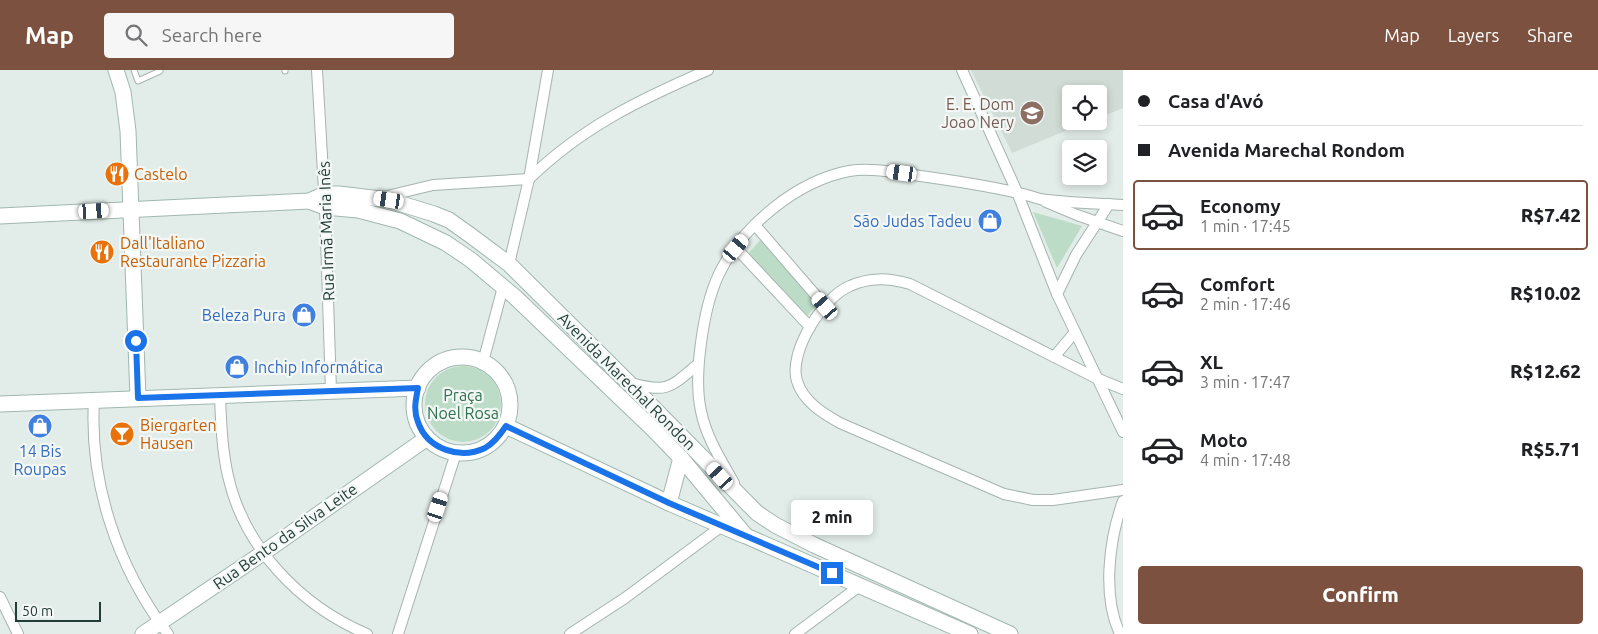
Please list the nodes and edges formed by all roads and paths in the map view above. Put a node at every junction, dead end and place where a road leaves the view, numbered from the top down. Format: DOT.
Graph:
graph roads {
  1 [pos="116,70"];
  2 [pos="134,70"];
  3 [pos="317,70"];
  4 [pos="548,70"];
  5 [pos="708,70"];
  6 [pos="962,70"];
  7 [pos="160,71"];
  8 [pos="529,179"];
  9 [pos="1017,192"];
  10 [pos="376,198"];
  11 [pos="1040,199"];
  12 [pos="325,200"];
  13 [pos="1109,204"];
  14 [pos="1123,205"];
  15 [pos="131,209"];
  16 [pos="0,216"];
  17 [pos="1099,221"];
  18 [pos="755,225"];
  19 [pos="1123,231"];
  20 [pos="736,248"];
  21 [pos="509,264"];
  22 [pos="503,287"];
  23 [pos="1058,294"];
  24 [pos="825,306"];
  25 [pos="810,327"];
  26 [pos="1075,332"];
  27 [pos="1054,357"];
  28 [pos="483,362"];
  29 [pos="698,364"];
  30 [pos="1096,378"];
  31 [pos="628,382"];
  32 [pos="418,388"];
  33 [pos="1123,389"];
  34 [pos="331,391"];
  35 [pos="220,396"];
  36 [pos="138,398"];
  37 [pos="94,400"];
  38 [pos="0,404"];
  39 [pos="506,426"];
  40 [pos="1123,432"];
  41 [pos="427,438"];
  42 [pos="456,453"];
  43 [pos="681,458"];
  44 [pos="1123,490"];
  45 [pos="1123,501"];
  46 [pos="744,502"];
  47 [pos="669,503"];
  48 [pos="722,526"];
  49 [pos="746,536"];
  50 [pos="262,553"];
  51 [pos="861,585"];
  52 [pos="0,597"];
  53 [pos="164,628"];
  54 [pos="18,634"];
  55 [pos="143,634"];
  56 [pos="367,634"];
  57 [pos="398,634"];
  58 [pos="570,634"];
  59 [pos="795,634"];
  60 [pos="970,634"];
  61 [pos="1010,634"];
  62 [pos="1120,634"];
  1 -- 15 [label="main road"];
  2 -- 7 [label="lane"];
  3 -- 12 [label="street, Rua Irmã Maria Inês"];
  4 -- 8 [label="street"];
  5 -- 8 [label="street"];
  6 -- 9 [label="street"];
  8 -- 10 [label="street"];
  8 -- 21 [label="street"];
  9 -- 11 [label="street"];
  9 -- 18 [label="street"];
  9 -- 23 [label="street"];
  10 -- 12 [label="main road, Avenida Marechal Rondon"];
  10 -- 21 [label="main road, Avenida Marechal Rondon"];
  11 -- 13 [label="street"];
  11 -- 17 [label="street"];
  12 -- 15 [label="main road"];
  12 -- 22 [label="main road"];
  12 -- 34 [label="street, Rua Irmã Maria Inês"];
  13 -- 14 [label="street"];
  13 -- 17 [label="street"];
  15 -- 16 [label="main road"];
  15 -- 36 [label="main road"];
  17 -- 19 [label="street"];
  17 -- 23 [label="street"];
  18 -- 20 [label="street"];
  18 -- 24 [label="street"];
  20 -- 25 [label="street"];
  20 -- 29 [label="street"];
  21 -- 31 [label="main road, Avenida Marechal Rondon"];
  22 -- 28 [label="street"];
  22 -- 43 [label="main road"];
  23 -- 26 [label="street"];
  24 -- 25 [label="street"];
  24 -- 27 [label="street"];
  25 -- 44 [label="street"];
  26 -- 27 [label="street"];
  26 -- 30 [label="street"];
  27 -- 30 [label="street"];
  28 -- 32 [label="main road"];
  28 -- 39 [label="main road"];
  29 -- 31 [label="street"];
  29 -- 46 [label="street"];
  30 -- 33 [label="street"];
  30 -- 40 [label="street"];
  31 -- 46 [label="main road, Avenida Marechal Rondon"];
  32 -- 34 [label="main road"];
  32 -- 41 [label="main road"];
  34 -- 35 [label="main road"];
  35 -- 36 [label="main road"];
  35 -- 50 [label="street"];
  36 -- 37 [label="main road"];
  37 -- 38 [label="main road"];
  37 -- 53 [label="street"];
  39 -- 42 [label="main road"];
  39 -- 47 [label="main road"];
  41 -- 42 [label="main road"];
  41 -- 50 [label="main road, Rua Bento da Silva Leite"];
  42 -- 57 [label="street"];
  43 -- 47 [label="main road"];
  43 -- 49 [label="main road"];
  45 -- 62 [label="street"];
  46 -- 61 [label="main road, Avenida Marechal Rondon"];
  47 -- 48 [label="main road"];
  48 -- 49 [label="main road"];
  48 -- 58 [label="street"];
  49 -- 51 [label="main road"];
  50 -- 53 [label="main road, Rua Bento da Silva Leite"];
  50 -- 56 [label="street"];
  51 -- 59 [label="street"];
  51 -- 60 [label="main road"];
  52 -- 54 [label="street"];
  53 -- 55 [label="main road, Rua Bento da Silva Leite"];
}
